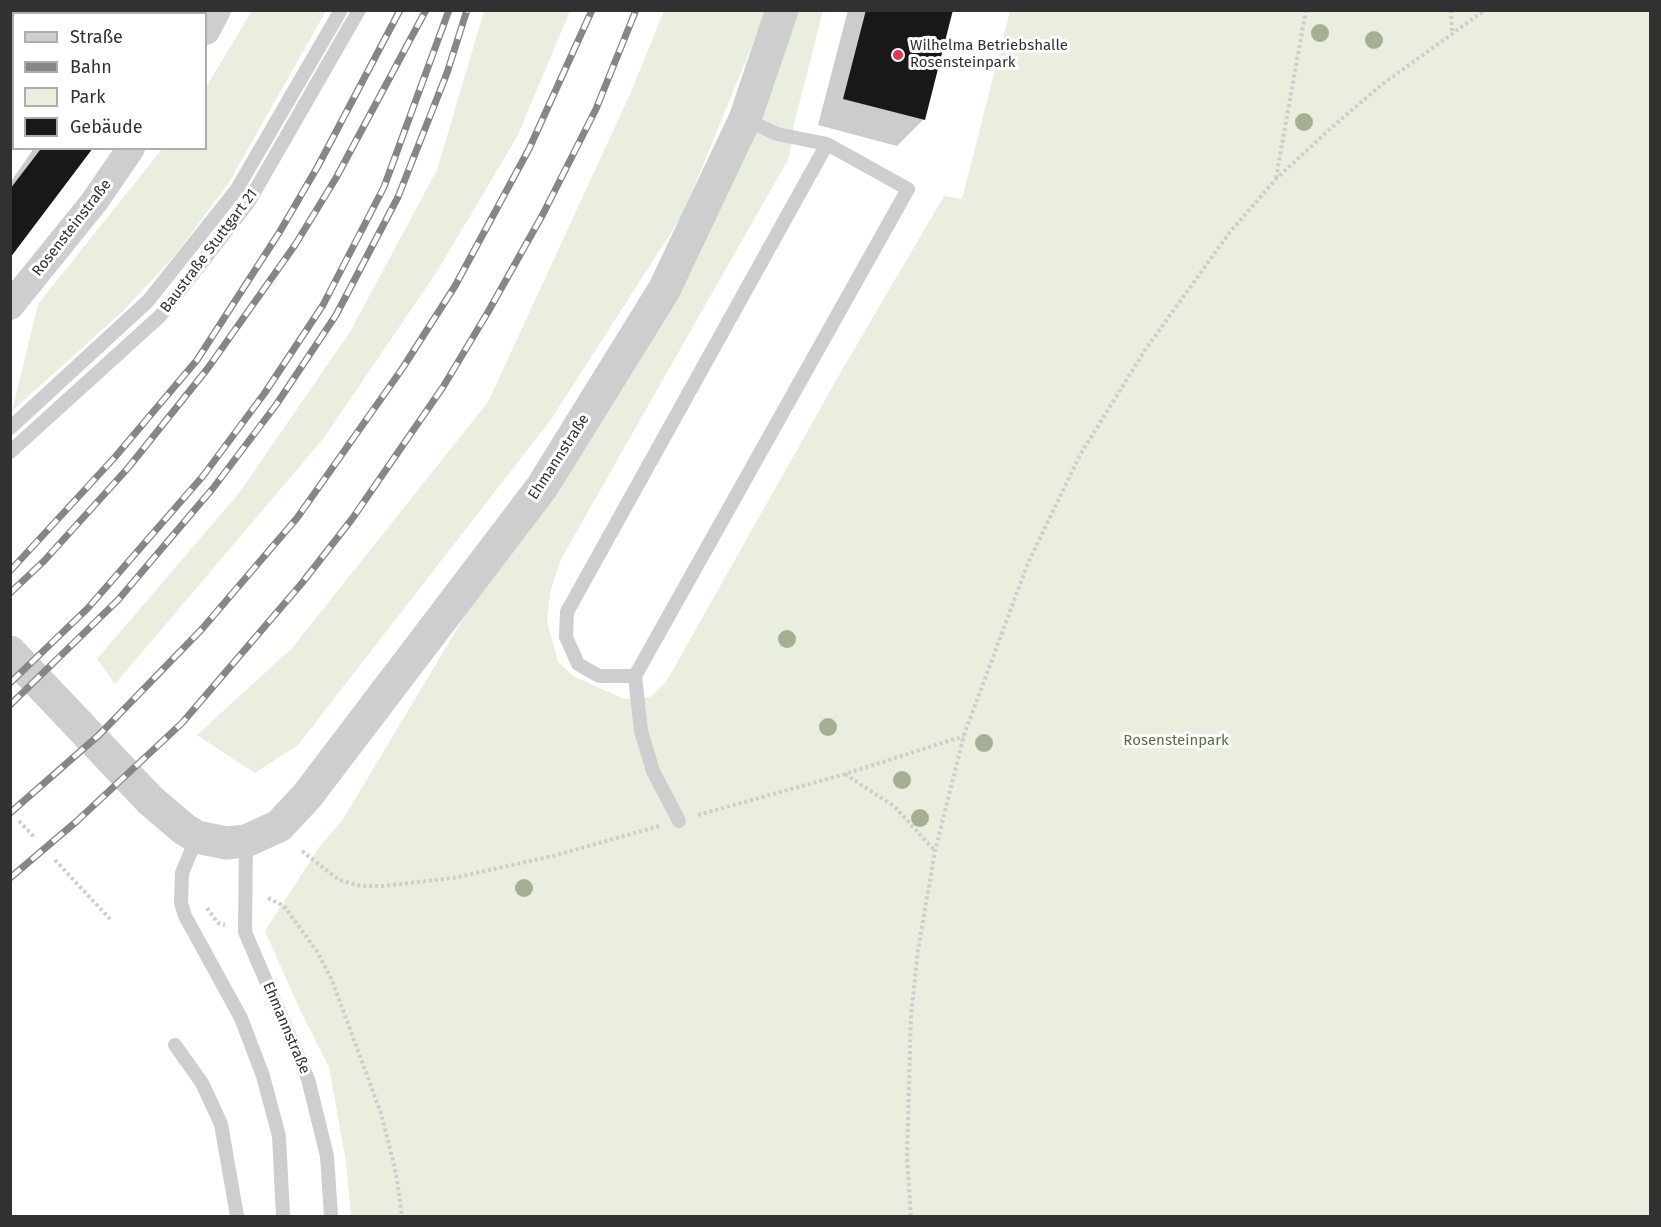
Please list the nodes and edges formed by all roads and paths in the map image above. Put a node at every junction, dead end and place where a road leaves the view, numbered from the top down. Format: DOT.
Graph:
graph roads {
  1 [pos="217,10"];
  2 [pos="341,10"];
  3 [pos="359,10"];
  4 [pos="782,10"];
  5 [pos="1306,10"];
  6 [pos="1451,10"];
  7 [pos="1485,10"];
  8 [pos="207,29"];
  9 [pos="1452,33"];
  10 [pos="745,119"];
  11 [pos="827,144"];
  12 [pos="130,150"];
  13 [pos="1276,179"];
  14 [pos="10,306"];
  15 [pos="10,428"];
  16 [pos="10,453"];
  17 [pos="10,652"];
  18 [pos="635,676"];
  19 [pos="964,735"];
  20 [pos="845,774"];
  21 [pos="19,821"];
  22 [pos="679,821"];
  23 [pos="197,837"];
  24 [pos="34,838"];
  25 [pos="246,841"];
  26 [pos="302,851"];
  27 [pos="935,851"];
  28 [pos="55,860"];
  29 [pos="182,873"];
  30 [pos="268,898"];
  31 [pos="110,919"];
  32 [pos="245,932"];
  33 [pos="175,1045"];
  34 [pos="237,1216"];
  35 [pos="283,1216"];
  36 [pos="331,1216"];
  37 [pos="402,1216"];
  38 [pos="910,1216"];
  1 -- 8 [label="street"];
  2 -- 15 [label="lane, Baustraße Stuttgart 21"];
  3 -- 16 [label="lane, Baustraße Stuttgart 21"];
  4 -- 10 [label="street, Ehmannstraße"];
  5 -- 13 [label="path"];
  6 -- 9 [label="path"];
  7 -- 9 [label="path"];
  9 -- 13 [label="path"];
  10 -- 11 [label="lane"];
  10 -- 25 [label="street, Ehmannstraße"];
  11 -- 18 [label="lane"];
  11 -- 18 [label="lane"];
  12 -- 14 [label="street, Rosensteinstraße"];
  13 -- 19 [label="path"];
  17 -- 23 [label="street, Ehmannstraße"];
  18 -- 22 [label="lane"];
  19 -- 20 [label="path"];
  19 -- 27 [label="path"];
  20 -- 22 [label="path"];
  20 -- 27 [label="path"];
  21 -- 24 [label="path"];
  22 -- 26 [label="path"];
  23 -- 25 [label="street, Ehmannstraße"];
  23 -- 29 [label="lane"];
  25 -- 32 [label="lane, Ehmannstraße"];
  27 -- 38 [label="path"];
  28 -- 31 [label="path"];
  29 -- 32 [label="path"];
  29 -- 35 [label="lane"];
  30 -- 37 [label="path"];
  32 -- 36 [label="lane, Ehmannstraße"];
  33 -- 34 [label="lane"];
}
